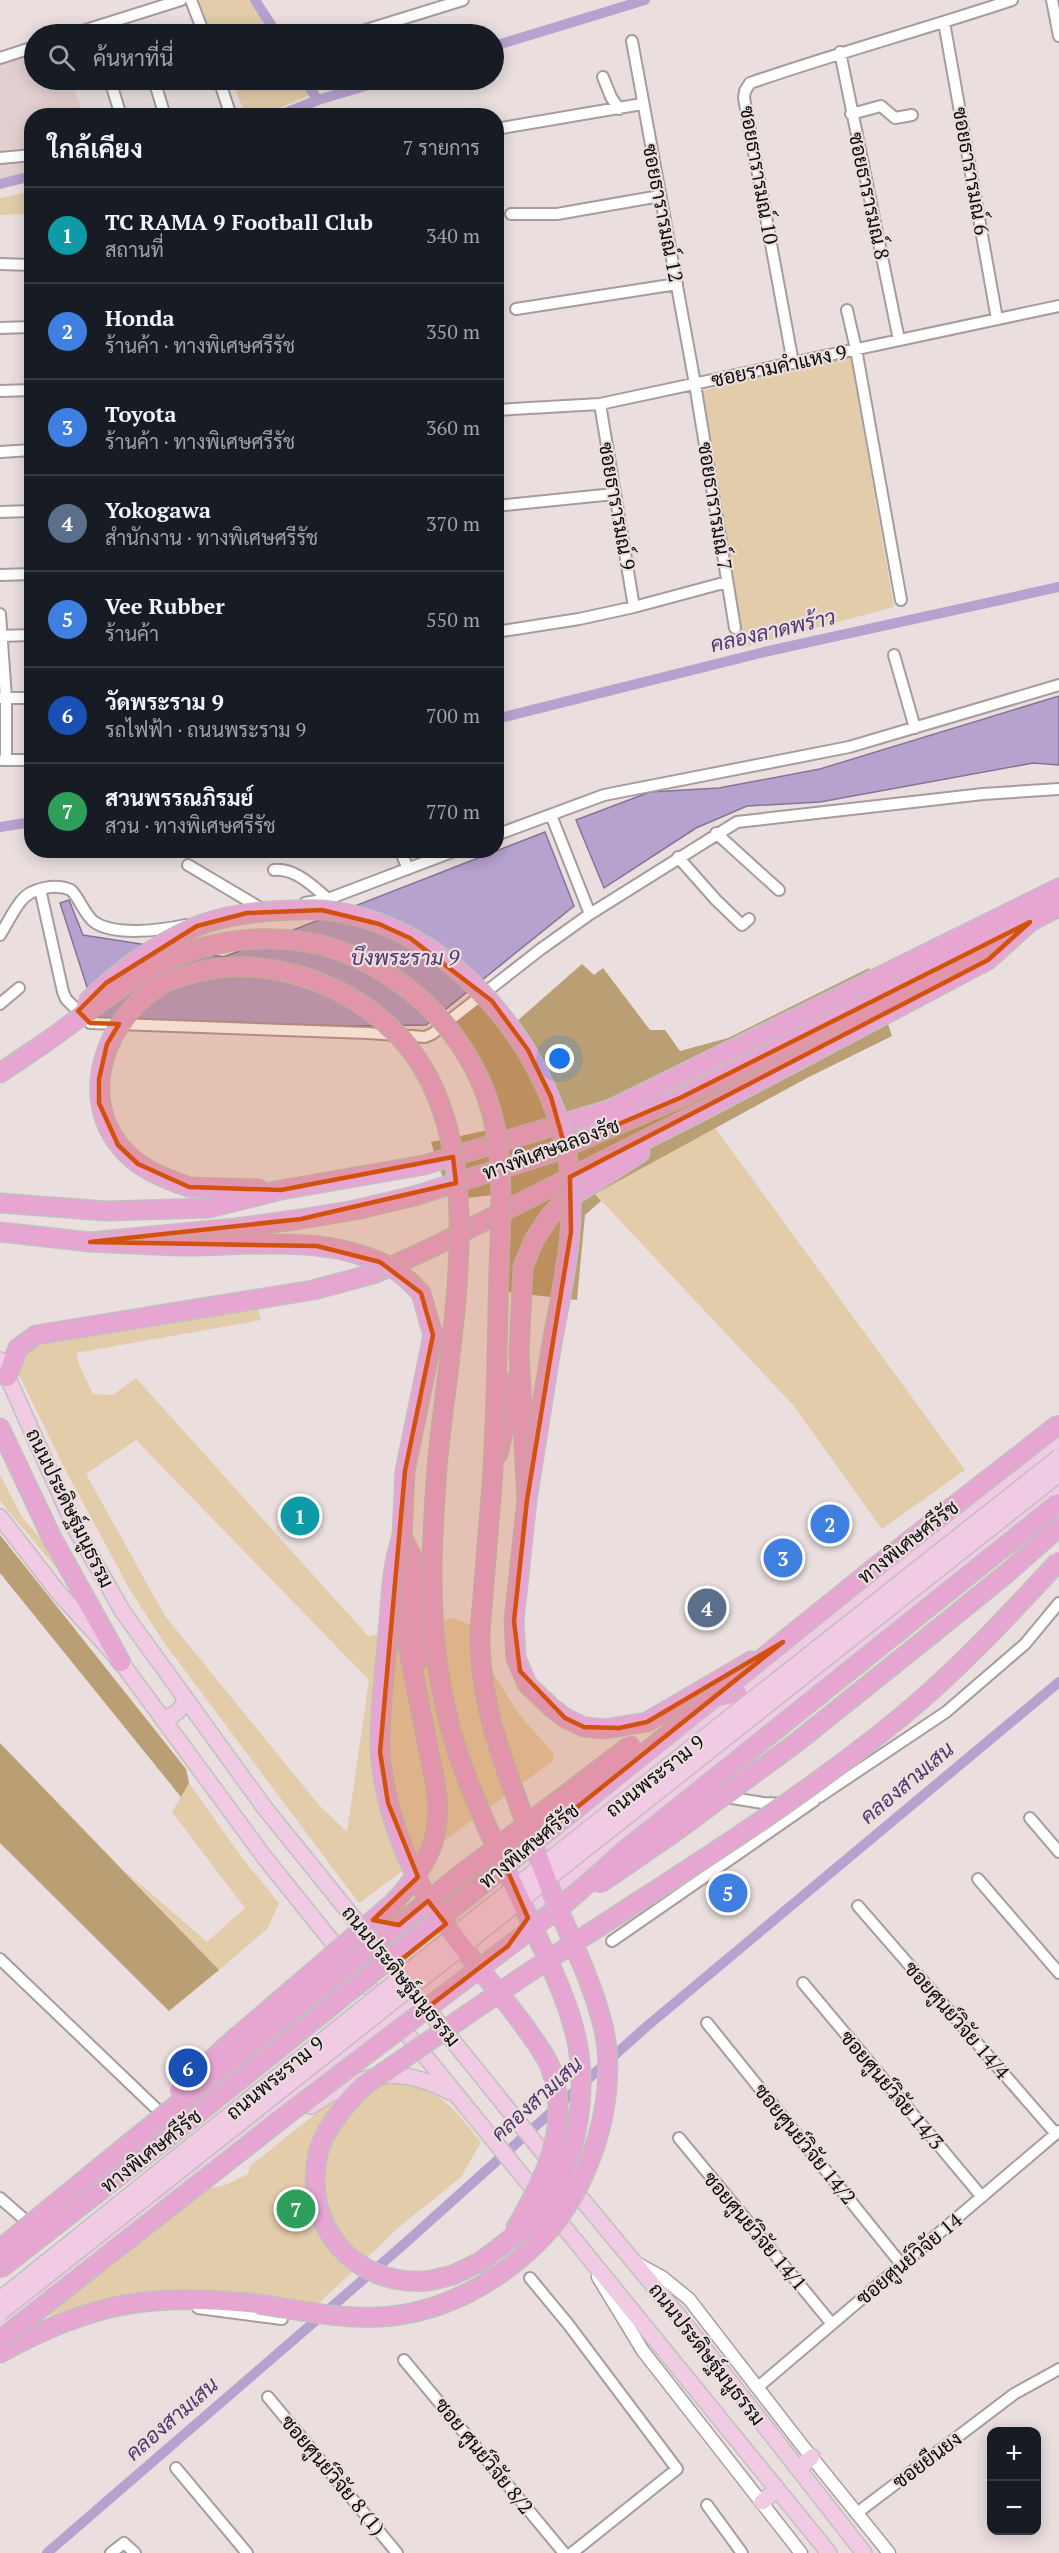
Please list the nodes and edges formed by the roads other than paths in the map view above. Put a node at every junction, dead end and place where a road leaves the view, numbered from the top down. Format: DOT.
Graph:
graph roads {
  1 [pos="181,0"];
  2 [pos="191,0"];
  3 [pos="463,0"];
  4 [pos="1012,0"];
  5 [pos="1052,0"];
  6 [pos="944,22"];
  7 [pos="105,24"];
  8 [pos="200,24"];
  9 [pos="385,24"];
  10 [pos="1059,36"];
  11 [pos="632,42"];
  12 [pos="24,50"];
  13 [pos="840,52"];
  14 [pos="0,58"];
  15 [pos="603,76"];
  16 [pos="113,90"];
  17 [pos="157,90"];
  18 [pos="222,90"];
  19 [pos="642,104"];
  20 [pos="119,108"];
  21 [pos="163,108"];
  22 [pos="228,108"];
  23 [pos="619,109"];
  24 [pos="851,114"];
  25 [pos="912,115"];
  26 [pos="504,128"];
  27 [pos="24,156"];
  28 [pos="0,158"];
  29 [pos="660,196"];
  30 [pos="511,214"];
  31 [pos="0,264"];
  32 [pos="24,265"];
  33 [pos="676,284"];
  34 [pos="1059,306"];
  35 [pos="516,309"];
  36 [pos="847,310"];
  37 [pos="997,319"];
  38 [pos="24,327"];
  39 [pos="0,328"];
  40 [pos="899,340"];
  41 [pos="856,349"];
  42 [pos="793,363"];
  43 [pos="695,384"];
  44 [pos="24,390"];
  45 [pos="0,391"];
  46 [pos="600,404"];
  47 [pos="504,410"];
  48 [pos="24,450"];
  49 [pos="0,452"];
  50 [pos="614,494"];
  51 [pos="504,505"];
  52 [pos="24,511"];
  53 [pos="0,512"];
  54 [pos="24,574"];
  55 [pos="0,575"];
  56 [pos="727,582"];
  57 [pos="901,600"];
  58 [pos="634,607"];
  59 [pos="0,614"];
  60 [pos="735,628"];
  61 [pos="504,631"];
  62 [pos="24,635"];
  63 [pos="1,636"];
  64 [pos="894,655"];
  65 [pos="1059,685"];
  66 [pos="3,698"];
  67 [pos="24,698"];
  68 [pos="915,728"];
  69 [pos="3,760"];
  70 [pos="24,760"];
  71 [pos="1059,789"];
  72 [pos="551,815"];
  73 [pos="504,833"];
  74 [pos="716,833"];
  75 [pos="678,857"];
  76 [pos="403,858"];
  77 [pos="436,858"];
  78 [pos="188,865"];
  79 [pos="408,869"];
  80 [pos="274,870"];
  81 [pos="1059,888"];
  82 [pos="40,890"];
  83 [pos="779,890"];
  84 [pos="328,899"];
  85 [pos="1059,907"];
  86 [pos="262,909"];
  87 [pos="590,914"];
  88 [pos="749,919"];
  89 [pos="1029,922"];
  90 [pos="0,935"];
  91 [pos="19,988"];
  92 [pos="0,1004"];
  93 [pos="46,1041"];
  94 [pos="0,1073"];
  95 [pos="708,1108"];
  96 [pos="281,1190"];
  97 [pos="0,1203"];
  98 [pos="0,1232"];
  99 [pos="90,1242"];
  100 [pos="519,1353"];
  101 [pos="4,1369"];
  102 [pos="1059,1424"];
  103 [pos="0,1428"];
  104 [pos="1059,1438"];
  105 [pos="1059,1457"];
  106 [pos="1059,1474"];
  107 [pos="492,1476"];
  108 [pos="1059,1486"];
  109 [pos="527,1500"];
  110 [pos="1059,1503"];
  111 [pos="0,1517"];
  112 [pos="1059,1527"];
  113 [pos="402,1536"];
  114 [pos="431,1556"];
  115 [pos="1059,1561"];
  116 [pos="1059,1603"];
  117 [pos="783,1641"];
  118 [pos="121,1662"];
  119 [pos="737,1693"];
  120 [pos="186,1699"];
  121 [pos="420,1712"];
  122 [pos="163,1718"];
  123 [pos="677,1790"];
  124 [pos="819,1797"];
  125 [pos="1030,1818"];
  126 [pos="1059,1852"];
  127 [pos="978,1879"];
  128 [pos="540,1897"];
  129 [pos="567,1902"];
  130 [pos="858,1906"];
  131 [pos="352,1915"];
  132 [pos="450,1921"];
  133 [pos="612,1941"];
  134 [pos="334,1944"];
  135 [pos="0,1959"];
  136 [pos="393,1966"];
  137 [pos="1059,1973"];
  138 [pos="803,1983"];
  139 [pos="368,1986"];
  140 [pos="417,1996"];
  141 [pos="393,2016"];
  142 [pos="438,2021"];
  143 [pos="707,2023"];
  144 [pos="239,2068"];
  145 [pos="246,2083"];
  146 [pos="228,2097"];
  147 [pos="458,2097"];
  148 [pos="270,2114"];
  149 [pos="172,2123"];
  150 [pos="1057,2133"];
  151 [pos="678,2138"];
  152 [pos="121,2150"];
  153 [pos="202,2168"];
  154 [pos="0,2198"];
  155 [pos="982,2198"];
  156 [pos="28,2222"];
  157 [pos="509,2240"];
  158 [pos="47,2242"];
  159 [pos="0,2243"];
  160 [pos="579,2246"];
  161 [pos="0,2249"];
  162 [pos="633,2262"];
  163 [pos="902,2265"];
  164 [pos="0,2269"];
  165 [pos="530,2278"];
  166 [pos="0,2279"];
  167 [pos="43,2290"];
  168 [pos="268,2298"];
  169 [pos="0,2299"];
  170 [pos="0,2313"];
  171 [pos="264,2316"];
  172 [pos="282,2319"];
  173 [pos="832,2324"];
  174 [pos="0,2326"];
  175 [pos="0,2340"];
  176 [pos="0,2348"];
  177 [pos="0,2353"];
  178 [pos="404,2360"];
  179 [pos="1059,2369"];
  180 [pos="758,2387"];
  181 [pos="268,2397"];
  182 [pos="812,2457"];
  183 [pos="176,2468"];
  184 [pos="798,2469"];
  185 [pos="776,2490"];
  186 [pos="762,2502"];
  187 [pos="707,2505"];
  188 [pos="857,2513"];
  189 [pos="111,2553"];
  190 [pos="135,2553"];
  191 [pos="246,2553"];
  192 [pos="397,2553"];
  193 [pos="564,2553"];
  194 [pos="572,2553"];
  195 [pos="742,2553"];
  196 [pos="801,2553"];
  197 [pos="829,2553"];
  198 [pos="864,2553"];
  199 [pos="889,2553"];
  1 -- 7 [label="street"];
  2 -- 8 [label="street"];
  3 -- 9 [label="street"];
  4 -- 6 [label="street, ซอยธารารมณ์ 10"];
  5 -- 10 [label="street"];
  6 -- 13 [label="street, ซอยธารารมณ์ 10"];
  6 -- 37 [label="street, ซอยธารารมณ์ 6"];
  11 -- 19 [label="street, ซอยธารารมณ์ 12"];
  12 -- 14 [label="street"];
  13 -- 24 [label="street, ซอยธารารมณ์ 8"];
  13 -- 42 [label="street, ซอยธารารมณ์ 10"];
  15 -- 23 [label="street"];
  16 -- 20 [label="street"];
  17 -- 21 [label="street"];
  18 -- 22 [label="street"];
  19 -- 23 [label="street"];
  19 -- 29 [label="street, ซอยธารารมณ์ 12"];
  23 -- 26 [label="street"];
  24 -- 25 [label="street"];
  24 -- 40 [label="street, ซอยธารารมณ์ 8"];
  27 -- 28 [label="street"];
  29 -- 30 [label="street"];
  29 -- 33 [label="street, ซอยธารารมณ์ 12"];
  31 -- 32 [label="street"];
  33 -- 35 [label="street"];
  33 -- 43 [label="street, ซอยธารารมณ์ 12"];
  34 -- 37 [label="street, ซอยรามคำแหง 9"];
  36 -- 41 [label="street"];
  37 -- 40 [label="street, ซอยรามคำแหง 9"];
  38 -- 39 [label="street"];
  40 -- 41 [label="street, ซอยรามคำแหง 9"];
  41 -- 42 [label="street, ซอยรามคำแหง 9"];
  41 -- 57 [label="street"];
  42 -- 43 [label="street, ซอยรามคำแหง 9"];
  43 -- 46 [label="street, ซอยรามคำแหง 9"];
  43 -- 56 [label="street, ซอยธารารมณ์ 7"];
  44 -- 45 [label="street"];
  46 -- 47 [label="street, ซอยรามคำแหง 9"];
  46 -- 50 [label="street, ซอยธารารมณ์ 9"];
  48 -- 49 [label="street"];
  50 -- 51 [label="street"];
  50 -- 58 [label="street, ซอยธารารมณ์ 9"];
  52 -- 53 [label="street"];
  54 -- 55 [label="street"];
  56 -- 58 [label="street"];
  56 -- 60 [label="street, ซอยธารารมณ์ 7"];
  58 -- 61 [label="street"];
  59 -- 63 [label="street"];
  62 -- 63 [label="street"];
  63 -- 66 [label="street"];
  64 -- 68 [label="street"];
  65 -- 68 [label="street"];
  66 -- 67 [label="street"];
  66 -- 69 [label="street"];
  68 -- 72 [label="street"];
  69 -- 70 [label="street"];
  71 -- 74 [label="street"];
  72 -- 73 [label="street"];
  72 -- 87 [label="street"];
  74 -- 75 [label="street"];
  74 -- 83 [label="street"];
  75 -- 87 [label="street"];
  75 -- 88 [label="street"];
  76 -- 79 [label="street"];
  77 -- 79 [label="street"];
  78 -- 86 [label="street"];
  79 -- 84 [label="street"];
  80 -- 84 [label="street"];
  81 -- 96 [label="highway, ทางพิเศษฉลองรัช, bridge"];
  82 -- 86 [label="street"];
  82 -- 87 [label="street"];
  82 -- 90 [label="street"];
  84 -- 86 [label="street"];
  85 -- 89 [label="highway, ทางพิเศษฉลองรัช"];
  89 -- 95 [label="highway"];
  89 -- 99 [label="highway, ทางพิเศษฉลองรัช, bridge"];
  91 -- 92 [label="street"];
  93 -- 94 [label="highway"];
  93 -- 107 [label="highway, bridge"];
  93 -- 109 [label="highway, bridge"];
  95 -- 100 [label="highway"];
  95 -- 101 [label="highway, bridge"];
  96 -- 97 [label="highway, ทางพิเศษฉลองรัช"];
  96 -- 114 [label="highway, bridge"];
  98 -- 99 [label="highway, ทางพิเศษฉลองรัช"];
  99 -- 113 [label="highway, bridge"];
  100 -- 107 [label="highway, bridge"];
  100 -- 109 [label="highway, bridge"];
  101 -- 120 [label="main road, ถนนประดิษฐ์มนูธรรม"];
  102 -- 117 [label="highway, ทางพิเศษศรีรัช, bridge"];
  103 -- 118 [label="highway"];
  104 -- 119 [label="main road, ถนนพระราม 9"];
  105 -- 169 [label="main road, ถนนพระราม 9, bridge"];
  106 -- 170 [label="main road, ถนนพระราม 9, bridge"];
  107 -- 177 [label="highway, bridge"];
  108 -- 123 [label="main road, ถนนพระราม 9"];
  109 -- 117 [label="highway, bridge"];
  110 -- 129 [label="highway, bridge"];
  111 -- 118 [label="main road, ถนนประดิษฐ์มนูธรรม"];
  112 -- 129 [label="highway, bridge"];
  113 -- 121 [label="highway"];
  113 -- 157 [label="highway, bridge"];
  114 -- 121 [label="highway"];
  114 -- 157 [label="highway, bridge"];
  115 -- 157 [label="highway, bridge"];
  116 -- 124 [label="street"];
  117 -- 164 [label="highway, ทางพิเศษศรีรัช, bridge"];
  118 -- 122 [label="main road, ถนนประดิษฐ์มนูธรรม"];
  119 -- 132 [label="main road, ถนนพระราม 9"];
  119 -- 152 [label="highway, bridge"];
  120 -- 122 [label="main road"];
  120 -- 131 [label="main road, ถนนประดิษฐ์มนูธรรม"];
  121 -- 152 [label="highway, bridge"];
  122 -- 134 [label="main road, ถนนประดิษฐ์มนูธรรม"];
  123 -- 124 [label="street"];
  123 -- 128 [label="main road, ถนนพระราม 9"];
  124 -- 133 [label="street"];
  125 -- 126 [label="street"];
  127 -- 137 [label="street"];
  128 -- 140 [label="main road, ถนนพระราม 9"];
  128 -- 142 [label="main road"];
  129 -- 175 [label="highway, bridge"];
  130 -- 150 [label="street, ซอยศูนย์วิจัย 14/4"];
  131 -- 132 [label="main road"];
  131 -- 136 [label="main road, ถนนประดิษฐ์มนูธรรม"];
  132 -- 136 [label="main road, ถนนพระราม 9"];
  134 -- 139 [label="main road, ถนนประดิษฐ์มนูธรรม"];
  134 -- 144 [label="main road, ถนนพระราม 9"];
  135 -- 149 [label="street"];
  136 -- 139 [label="main road, ถนนพระราม 9"];
  136 -- 140 [label="main road, ถนนประดิษฐ์มนูธรรม"];
  138 -- 155 [label="street, ซอยศูนย์วิจัย 14/3"];
  139 -- 141 [label="main road, ถนนประดิษฐ์มนูธรรม"];
  139 -- 145 [label="main road, ถนนพระราม 9"];
  140 -- 141 [label="main road, ถนนพระราม 9"];
  140 -- 142 [label="main road, ถนนประดิษฐ์มนูธรรม"];
  141 -- 147 [label="main road, ถนนประดิษฐ์มนูธรรม"];
  141 -- 148 [label="main road, ถนนพระราม 9"];
  142 -- 162 [label="main road, ถนนประดิษฐ์มนูธรรม"];
  143 -- 163 [label="street, ซอยศูนย์วิจัย 14/2"];
  144 -- 146 [label="main road"];
  144 -- 149 [label="main road, ถนนพระราม 9"];
  145 -- 146 [label="main road, ถนนพระราม 9"];
  145 -- 148 [label="main road"];
  146 -- 158 [label="main road, ถนนพระราม 9"];
  147 -- 153 [label="main road"];
  147 -- 160 [label="main road, ถนนประดิษฐ์มนูธรรม"];
  148 -- 153 [label="main road, ถนนพระราม 9"];
  149 -- 156 [label="main road, ถนนพระราม 9"];
  150 -- 155 [label="street, ซอยศูนย์วิจัย 14"];
  151 -- 173 [label="street, ซอยศูนย์วิจัย 14/1"];
  152 -- 161 [label="highway, bridge"];
  153 -- 167 [label="main road, ถนนพระราม 9"];
  154 -- 156 [label="street"];
  155 -- 163 [label="street, ซอยศูนย์วิจัย 14"];
  156 -- 158 [label="street"];
  156 -- 159 [label="main road, ถนนพระราม 9"];
  158 -- 166 [label="main road, ถนนพระราม 9"];
  160 -- 185 [label="main road, ถนนประดิษฐ์มนูธรรม"];
  160 -- 186 [label="street"];
  162 -- 180 [label="street"];
  162 -- 184 [label="main road, ถนนประดิษฐ์มนูธรรม"];
  163 -- 173 [label="street, ซอยศูนย์วิจัย 14"];
  165 -- 194 [label="street"];
  167 -- 174 [label="main road, ถนนพระราม 9"];
  167 -- 176 [label="main road, ถนนพระราม 9"];
  168 -- 171 [label="street"];
  171 -- 172 [label="street"];
  171 -- 177 [label="street"];
  173 -- 180 [label="street, ซอยศูนย์วิจัย 14"];
  178 -- 193 [label="street, ซอย ศูนย์วิจัย 8/2"];
  179 -- 188 [label="street, ซอยยืนยง"];
  180 -- 182 [label="street"];
  181 -- 192 [label="street, ซอยศูนย์วิจัย 8 (1)"];
  182 -- 184 [label="main road"];
  182 -- 188 [label="street"];
  183 -- 191 [label="street"];
  184 -- 198 [label="main road, ถนนประดิษฐ์มนูธรรม"];
  185 -- 186 [label="main road"];
  185 -- 197 [label="main road, ถนนประดิษฐ์มนูธรรม"];
  186 -- 196 [label="street"];
  187 -- 195 [label="street"];
  188 -- 199 [label="street"];
  189 -- 190 [label="street"];
}
